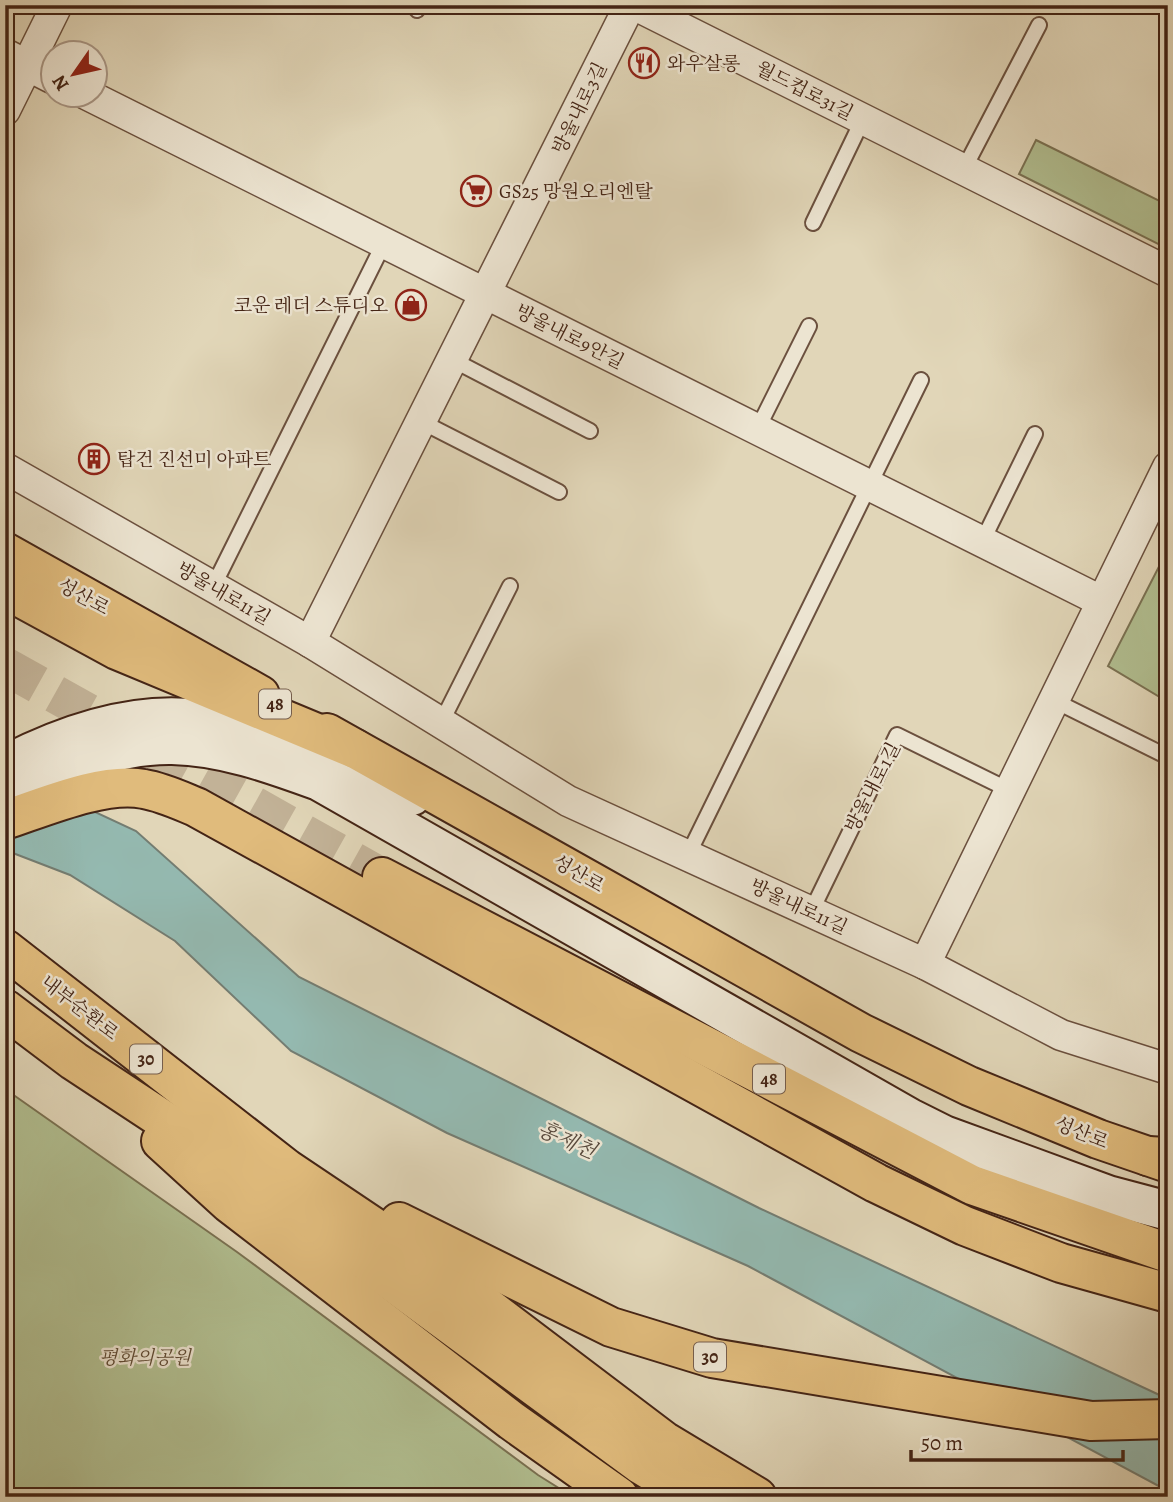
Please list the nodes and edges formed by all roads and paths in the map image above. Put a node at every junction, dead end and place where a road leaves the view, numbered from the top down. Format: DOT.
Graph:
graph roads {
  1 [pos="57,5"];
  2 [pos="633,5"];
  3 [pos="1040,25"];
  4 [pos="28,66"];
  5 [pos="108,105"];
  6 [pos="5,110"];
  7 [pos="863,119"];
  8 [pos="964,169"];
  9 [pos="813,223"];
  10 [pos="384,243"];
  11 [pos="1168,272"];
  12 [pos="486,295"];
  13 [pos="809,326"];
  14 [pos="453,360"];
  15 [pos="921,380"];
  16 [pos="422,422"];
  17 [pos="757,429"];
  18 [pos="590,431"];
  19 [pos="1035,434"];
  20 [pos="1168,467"];
  21 [pos="5,468"];
  22 [pos="869,485"];
  23 [pos="559,492"];
  24 [pos="982,542"];
  25 [pos="5,552"];
  26 [pos="510,586"];
  27 [pos="214,587"];
  28 [pos="5,589"];
  29 [pos="1101,601"];
  30 [pos="310,642"];
  31 [pos="1053,700"];
  32 [pos="441,723"];
  33 [pos="81,746"];
  34 [pos="355,749"];
  35 [pos="1168,757"];
  36 [pos="5,765"];
  37 [pos="1009,790"];
  38 [pos="5,800"];
  39 [pos="5,820"];
  40 [pos="545,854"];
  41 [pos="688,855"];
  42 [pos="382,877"];
  43 [pos="811,912"];
  44 [pos="5,949"];
  45 [pos="925,964"];
  46 [pos="5,1009"];
  47 [pos="74,1061"];
  48 [pos="1168,1069"];
  49 [pos="1161,1159"];
  50 [pos="287,1169"];
  51 [pos="1168,1211"];
  52 [pos="1168,1254"];
  53 [pos="1168,1293"];
  54 [pos="1168,1419"];
  55 [pos="619,1497"];
  56 [pos="694,1497"];
  57 [pos="757,1497"];
  1 -- 4 [label="street"];
  2 -- 7 [label="street, 월드컵로31길"];
  2 -- 12 [label="street, 방울내로3길"];
  3 -- 8 [label="lane"];
  4 -- 6 [label="street"];
  5 -- 10 [label="street, 방울내로9안길"];
  7 -- 8 [label="street, 월드컵로31길"];
  7 -- 9 [label="lane, 월드컵로31길"];
  8 -- 11 [label="street, 월드컵로31길"];
  10 -- 12 [label="street, 방울내로9안길"];
  10 -- 27 [label="lane"];
  12 -- 14 [label="street, 방울내로3길"];
  12 -- 17 [label="street, 방울내로9안길"];
  13 -- 17 [label="lane"];
  14 -- 16 [label="street, 방울내로3길"];
  14 -- 18 [label="lane"];
  15 -- 22 [label="lane"];
  16 -- 23 [label="lane"];
  16 -- 30 [label="street, 방울내로3길"];
  17 -- 22 [label="street, 방울내로9안길"];
  19 -- 24 [label="lane"];
  20 -- 29 [label="street"];
  21 -- 27 [label="street, 방울내로11길"];
  22 -- 24 [label="street, 방울내로9안길"];
  22 -- 41 [label="lane"];
  24 -- 29 [label="street, 방울내로9안길"];
  25 -- 34 [label="main road, 성산로 / 48"];
  26 -- 32 [label="lane"];
  27 -- 30 [label="street, 방울내로11길"];
  28 -- 34 [label="main road"];
  29 -- 31 [label="street"];
  30 -- 32 [label="street, 방울내로11길"];
  31 -- 35 [label="lane"];
  31 -- 37 [label="street"];
  32 -- 41 [label="street, 방울내로11길"];
  33 -- 36 [label="main road"];
  33 -- 38 [label="main road"];
  33 -- 40 [label="main road"];
  33 -- 51 [label="main road"];
  34 -- 40 [label="main road, 성산로 / 48"];
  37 -- 43 [label="lane, 방울내로1길"];
  37 -- 45 [label="street"];
  39 -- 53 [label="main road"];
  40 -- 49 [label="main road, 성산로 / 48"];
  41 -- 43 [label="street, 방울내로11길"];
  42 -- 52 [label="main road, 48"];
  43 -- 45 [label="street, 방울내로11길"];
  44 -- 50 [label="main road, 내부순환로 / 30"];
  45 -- 48 [label="street, 방울내로11길"];
  46 -- 47 [label="main road, 30"];
  47 -- 55 [label="main road"];
  47 -- 56 [label="main road, 30"];
  50 -- 54 [label="main road, 30"];
  50 -- 57 [label="main road"];
}
